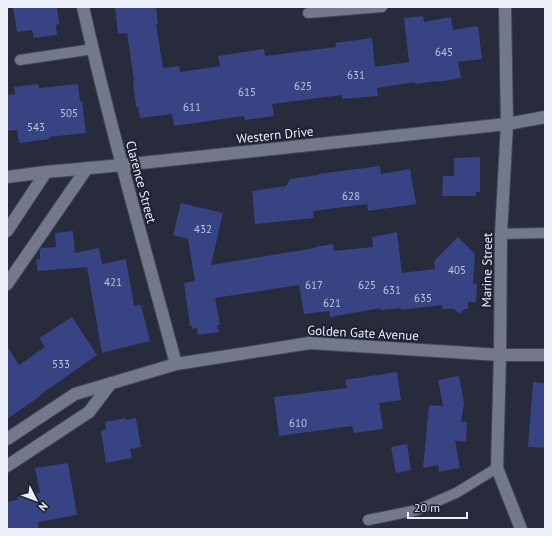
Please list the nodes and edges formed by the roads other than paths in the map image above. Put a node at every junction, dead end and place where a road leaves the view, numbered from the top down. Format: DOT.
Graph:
graph roads {
  1 [pos="83,7"];
  2 [pos="382,7"];
  3 [pos="504,7"];
  4 [pos="308,13"];
  5 [pos="93,49"];
  6 [pos="20,60"];
  7 [pos="545,117"];
  8 [pos="507,124"];
  9 [pos="122,165"];
  10 [pos="87,168"];
  11 [pos="46,172"];
  12 [pos="7,177"];
  13 [pos="7,231"];
  14 [pos="545,233"];
  15 [pos="501,234"];
  16 [pos="7,284"];
  17 [pos="500,355"];
  18 [pos="545,355"];
  19 [pos="176,364"];
  20 [pos="111,383"];
  21 [pos="7,438"];
  22 [pos="7,466"];
  23 [pos="496,468"];
  24 [pos="368,520"];
  25 [pos="521,529"];
  1 -- 5 [label="street, Clarence Street"];
  2 -- 4 [label="lane"];
  3 -- 8 [label="street, Marine Street"];
  5 -- 6 [label="lane"];
  5 -- 9 [label="street, Clarence Street"];
  7 -- 8 [label="street, Western Drive"];
  8 -- 9 [label="street, Western Drive"];
  8 -- 15 [label="street, Marine Street"];
  9 -- 10 [label="street, Western Drive"];
  9 -- 19 [label="street, Clarence Street"];
  10 -- 11 [label="street, Western Drive"];
  10 -- 16 [label="street"];
  11 -- 12 [label="street, Western Drive"];
  11 -- 13 [label="street"];
  14 -- 15 [label="lane"];
  15 -- 17 [label="street, Marine Street"];
  17 -- 18 [label="street, Golden Gate Avenue"];
  17 -- 19 [label="street, Golden Gate Avenue"];
  17 -- 23 [label="street, Marine Street"];
  19 -- 20 [label="street, Golden Gate Avenue"];
  20 -- 21 [label="street, Golden Gate Avenue"];
  20 -- 22 [label="street"];
  23 -- 24 [label="lane"];
  23 -- 25 [label="street, Marine Street"];
}
